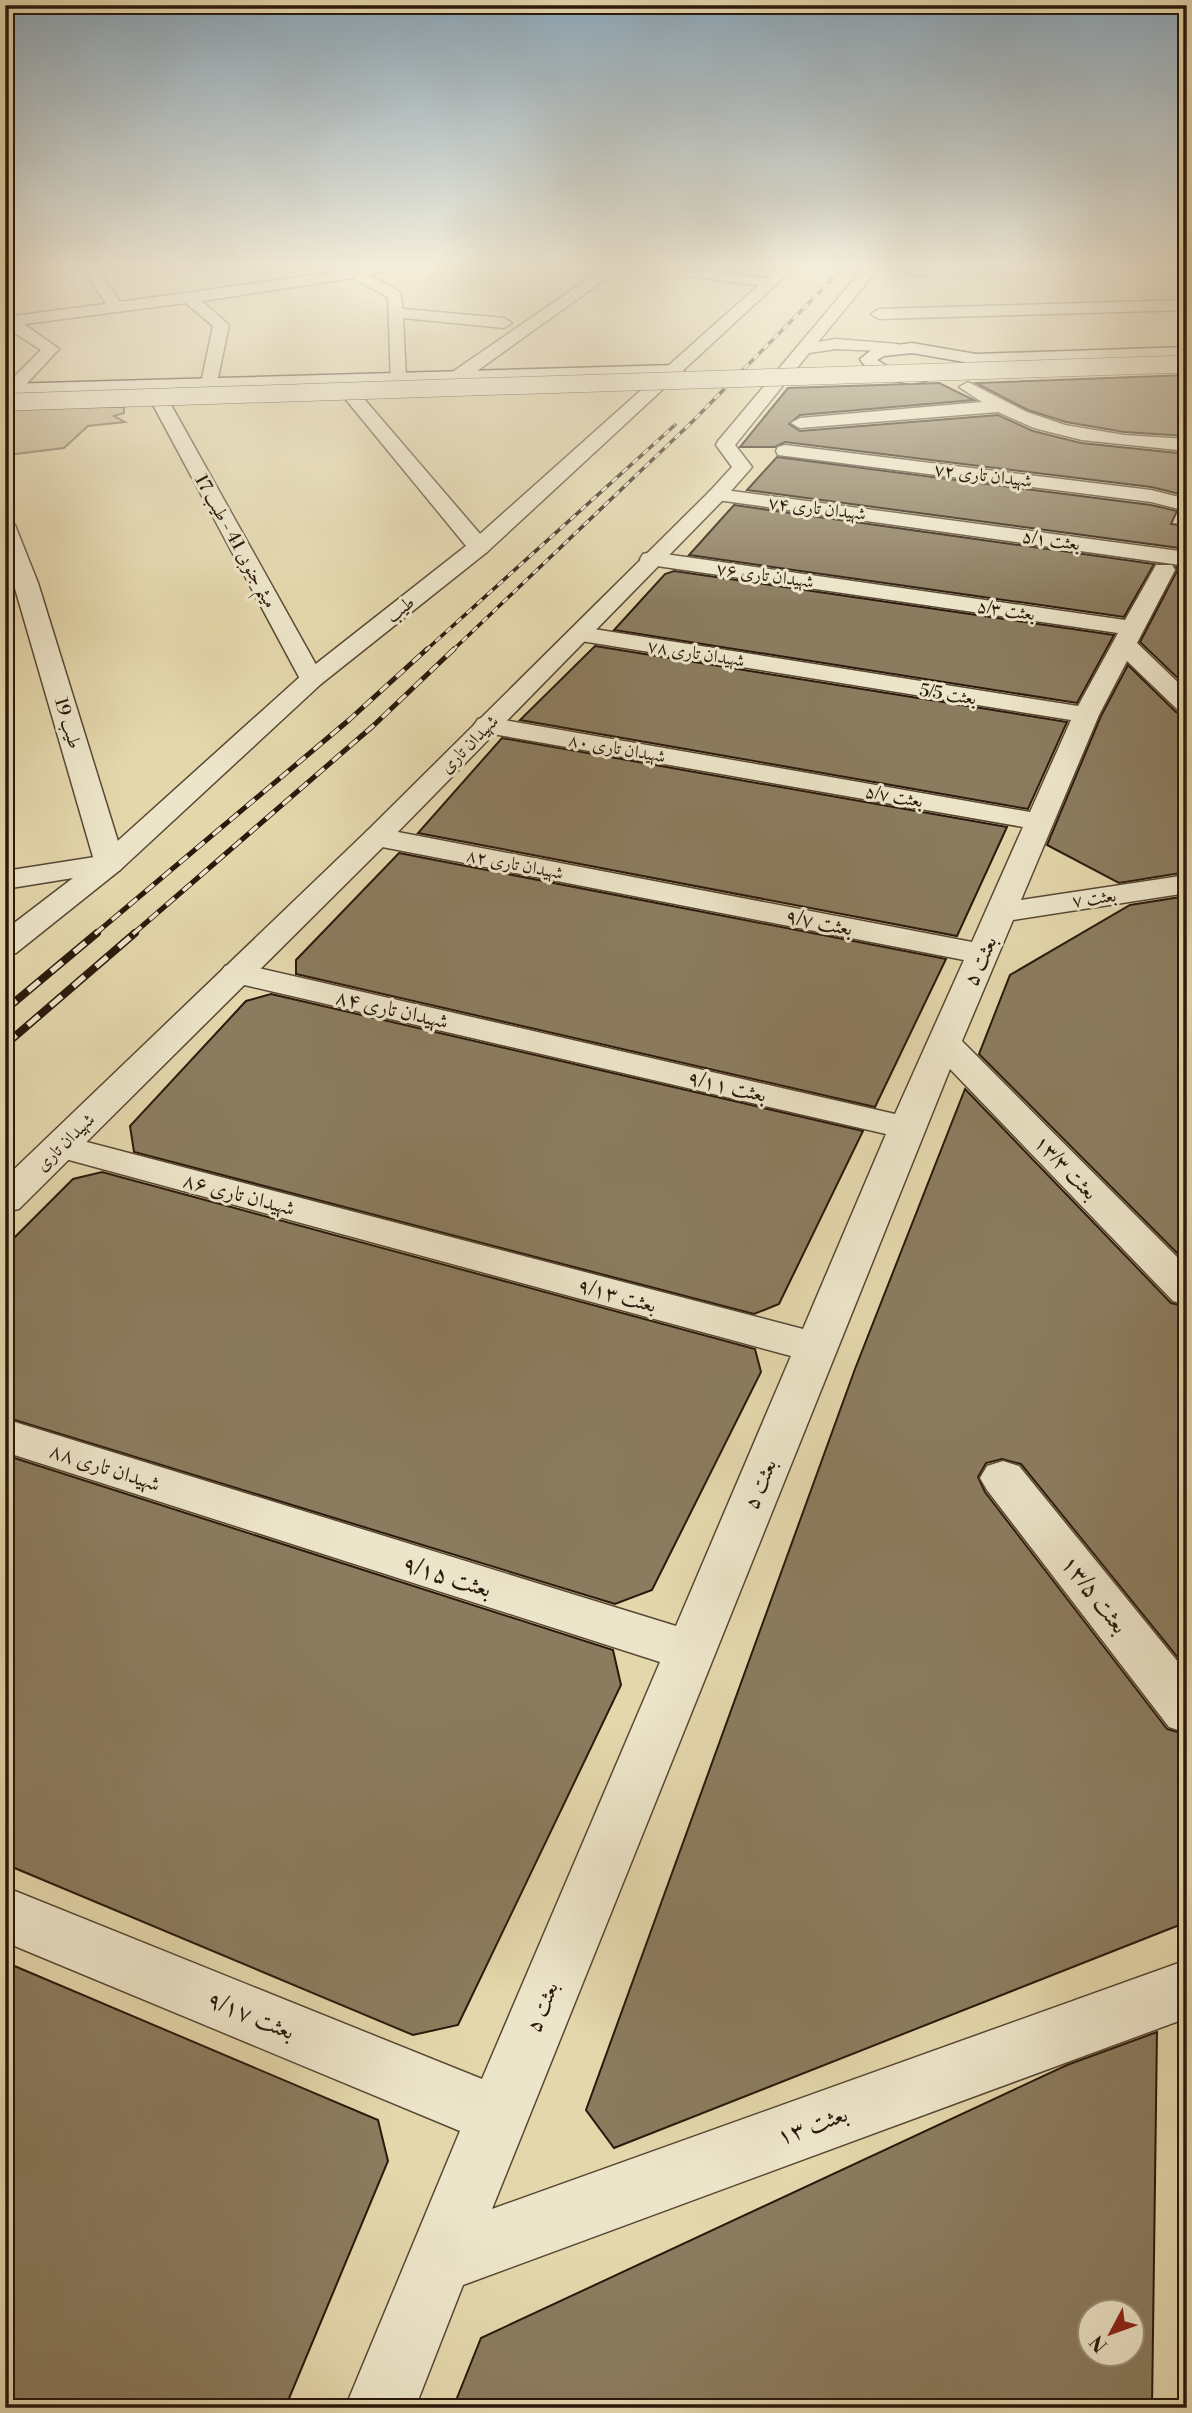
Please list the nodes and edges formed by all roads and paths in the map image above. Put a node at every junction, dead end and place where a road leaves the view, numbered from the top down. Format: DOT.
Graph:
graph roads {
  1 [pos="26,378"];
  2 [pos="211,378"];
  3 [pos="397,378"];
  4 [pos="421,378"];
  5 [pos="471,378"];
  6 [pos="610,378"];
  7 [pos="625,378"];
  8 [pos="668,378"];
  9 [pos="783,378"];
  10 [pos="928,378"];
  11 [pos="931,378"];
  12 [pos="937,378"];
  13 [pos="780,381"];
  14 [pos="572,382"];
  15 [pos="210,383"];
  16 [pos="968,387"];
  17 [pos="656,388"];
  18 [pos="9,397"];
  19 [pos="353,397"];
  20 [pos="161,403"];
  21 [pos="1003,406"];
  22 [pos="800,423"];
  23 [pos="1187,445"];
  24 [pos="785,451"];
  25 [pos="954,472"];
  26 [pos="717,495"];
  27 [pos="1183,505"];
  28 [pos="916,521"];
  29 [pos="5,525"];
  30 [pos="480,547"];
  31 [pos="651,559"];
  32 [pos="1181,568"];
  33 [pos="878,592"];
  34 [pos="581,634"];
  35 [pos="1129,636"];
  36 [pos="811,672"];
  37 [pos="312,679"];
  38 [pos="1187,705"];
  39 [pos="1086,715"];
  40 [pos="487,725"];
  41 [pos="747,770"];
  42 [pos="1041,822"];
  43 [pos="377,837"];
  44 [pos="110,864"];
  45 [pos="5,880"];
  46 [pos="1187,884"];
  47 [pos="654,890"];
  48 [pos="1002,912"];
  49 [pos="5,946"];
  50 [pos="984,954"];
  51 [pos="236,974"];
  52 [pos="944,1043"];
  53 [pos="548,1045"];
  54 [pos="906,1128"];
  55 [pos="60,1146"];
  56 [pos="5,1200"];
  57 [pos="418,1241"];
  58 [pos="1187,1291"];
  59 [pos="817,1348"];
  60 [pos="5,1435"];
  61 [pos="1003,1478"];
  62 [pos="205,1500"];
  63 [pos="689,1651"];
  64 [pos="1187,1711"];
  65 [pos="5,1914"];
  66 [pos="1187,1989"];
  67 [pos="497,2116"];
  68 [pos="438,2261"];
  69 [pos="380,2408"];
  1 -- 18 [label="street"];
  2 -- 15 [label="street"];
  3 -- 4 [label="street"];
  3 -- 15 [label="street"];
  5 -- 14 [label="street"];
  6 -- 14 [label="street"];
  7 -- 18 [label="street, bridge"];
  8 -- 17 [label="street, طیب"];
  9 -- 13 [label="street, شهیدان تاری"];
  10 -- 11 [label="street"];
  11 -- 12 [label="street"];
  11 -- 13 [label="street"];
  13 -- 26 [label="street, شهیدان تاری"];
  14 -- 17 [label="street"];
  14 -- 19 [label="street"];
  15 -- 18 [label="street"];
  16 -- 21 [label="street"];
  17 -- 30 [label="street, طیب"];
  18 -- 20 [label="street"];
  19 -- 20 [label="street"];
  19 -- 30 [label="street"];
  20 -- 37 [label="street, میثم جنوبی 41 - طیب 17"];
  21 -- 22 [label="street"];
  21 -- 23 [label="street"];
  24 -- 25 [label="street, شهیدان تاری ۷۲"];
  25 -- 27 [label="street, شهیدان تاری ۷۲"];
  25 -- 28 [label="street"];
  26 -- 28 [label="street, شهیدان تاری ۷۴"];
  26 -- 31 [label="street, شهیدان تاری"];
  28 -- 32 [label="street, بعثت ۵/۱"];
  29 -- 44 [label="street, طیب 19"];
  30 -- 37 [label="street, طیب"];
  31 -- 33 [label="street, شهیدان تاری ۷۶"];
  31 -- 34 [label="street, شهیدان تاری"];
  32 -- 35 [label="street, بعثت ۵"];
  33 -- 35 [label="street, بعثت ۵/۳"];
  34 -- 36 [label="street, شهیدان تاری ۷۸"];
  34 -- 40 [label="street, شهیدان تاری"];
  35 -- 38 [label="street"];
  35 -- 39 [label="street, بعثت ۵"];
  36 -- 39 [label="street, بعثت 5/5"];
  37 -- 44 [label="street, طیب"];
  39 -- 42 [label="street, بعثت ۵"];
  40 -- 41 [label="street, شهیدان تاری ۸۰"];
  40 -- 43 [label="street, شهیدان تاری"];
  41 -- 42 [label="street, بعثت ۵/۷"];
  42 -- 48 [label="street, بعثت ۵"];
  43 -- 47 [label="street, شهیدان تاری ۸۲"];
  43 -- 51 [label="street, شهیدان تاری"];
  44 -- 45 [label="street"];
  44 -- 49 [label="street, طیب"];
  46 -- 48 [label="street, بعثت ۷"];
  47 -- 50 [label="street, بعثت ۹/۷"];
  48 -- 50 [label="street, بعثت ۵"];
  50 -- 52 [label="street, بعثت ۵"];
  51 -- 53 [label="street, شهیدان تاری ۸۴"];
  51 -- 55 [label="street, شهیدان تاری"];
  52 -- 54 [label="street, بعثت ۵"];
  52 -- 58 [label="street, بعثت ۱۳/۳"];
  53 -- 54 [label="street, بعثت ۹/۱۱"];
  54 -- 59 [label="street, بعثت ۵"];
  55 -- 56 [label="street, شهیدان تاری"];
  55 -- 57 [label="street, شهیدان تاری ۸۶"];
  57 -- 59 [label="street, بعثت ۹/۱۳"];
  59 -- 63 [label="street, بعثت ۵"];
  60 -- 62 [label="street, شهیدان تاری ۸۸"];
  61 -- 64 [label="street, بعثت ۱۳/۵"];
  62 -- 63 [label="street, بعثت ۹/۱۵"];
  63 -- 67 [label="street, بعثت ۵"];
  65 -- 67 [label="street, بعثت ۹/۱۷"];
  66 -- 68 [label="street, بعثت ۱۳"];
  67 -- 68 [label="street, بعثت ۵"];
  68 -- 69 [label="street, بعثت ۵"];
}
